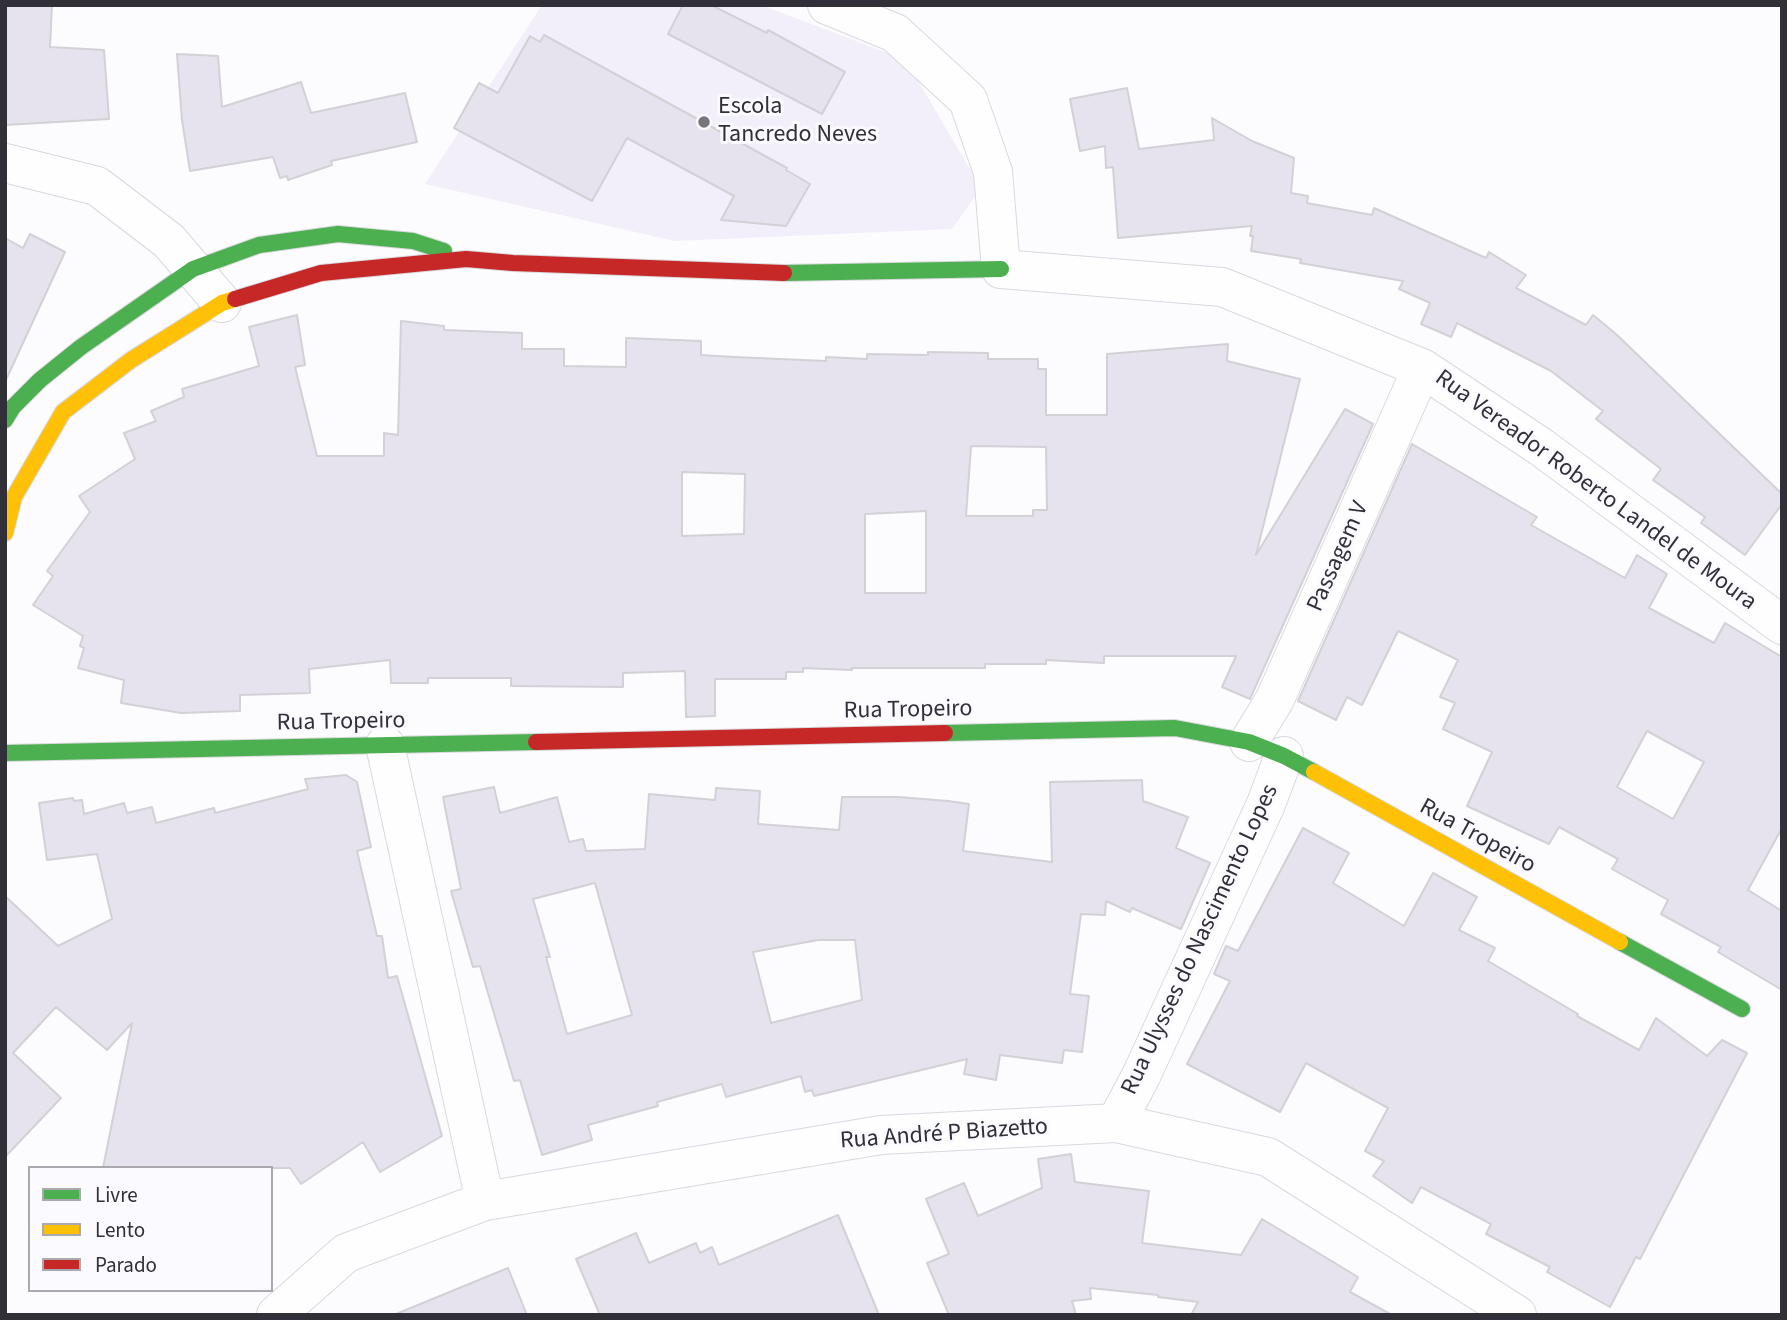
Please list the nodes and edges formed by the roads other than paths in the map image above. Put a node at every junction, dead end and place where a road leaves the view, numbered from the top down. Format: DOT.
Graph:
graph roads {
  1 [pos="827,5"];
  2 [pos="5,163"];
  3 [pos="466,258"];
  4 [pos="193,269"];
  5 [pos="1001,269"];
  6 [pos="222,303"];
  7 [pos="1422,368"];
  8 [pos="5,420"];
  9 [pos="5,533"];
  10 [pos="1782,625"];
  11 [pos="385,745"];
  12 [pos="1266,749"];
  13 [pos="5,753"];
  14 [pos="1742,1009"];
  15 [pos="1116,1123"];
  16 [pos="485,1201"];
  17 [pos="276,1315"];
  18 [pos="1517,1315"];
  1 -- 5 [label="street"];
  2 -- 4 [label="street"];
  3 -- 4 [label="street, Rua Vereador Roberto Landel de Moura"];
  3 -- 5 [label="street, Rua Vereador Roberto Landel de Moura"];
  3 -- 6 [label="street, Rua Vereador Roberto Landel de Moura"];
  4 -- 6 [label="street"];
  4 -- 8 [label="street, Rua Vereador Roberto Landel de Moura"];
  5 -- 7 [label="street, Rua Vereador Roberto Landel de Moura"];
  6 -- 9 [label="street, Rua Vereador Roberto Landel de Moura"];
  7 -- 10 [label="street, Rua Vereador Roberto Landel de Moura"];
  7 -- 12 [label="street, Passagem V"];
  11 -- 12 [label="street, Rua Tropeiro"];
  11 -- 13 [label="street, Rua Tropeiro"];
  11 -- 16 [label="street"];
  12 -- 14 [label="street, Rua Tropeiro"];
  12 -- 15 [label="street, Rua Ulysses do Nascimento Lopes"];
  15 -- 16 [label="street, Rua André P Biazetto"];
  15 -- 18 [label="street, Rua André P Biazetto"];
  16 -- 17 [label="street, Rua André P Biazetto"];
}
